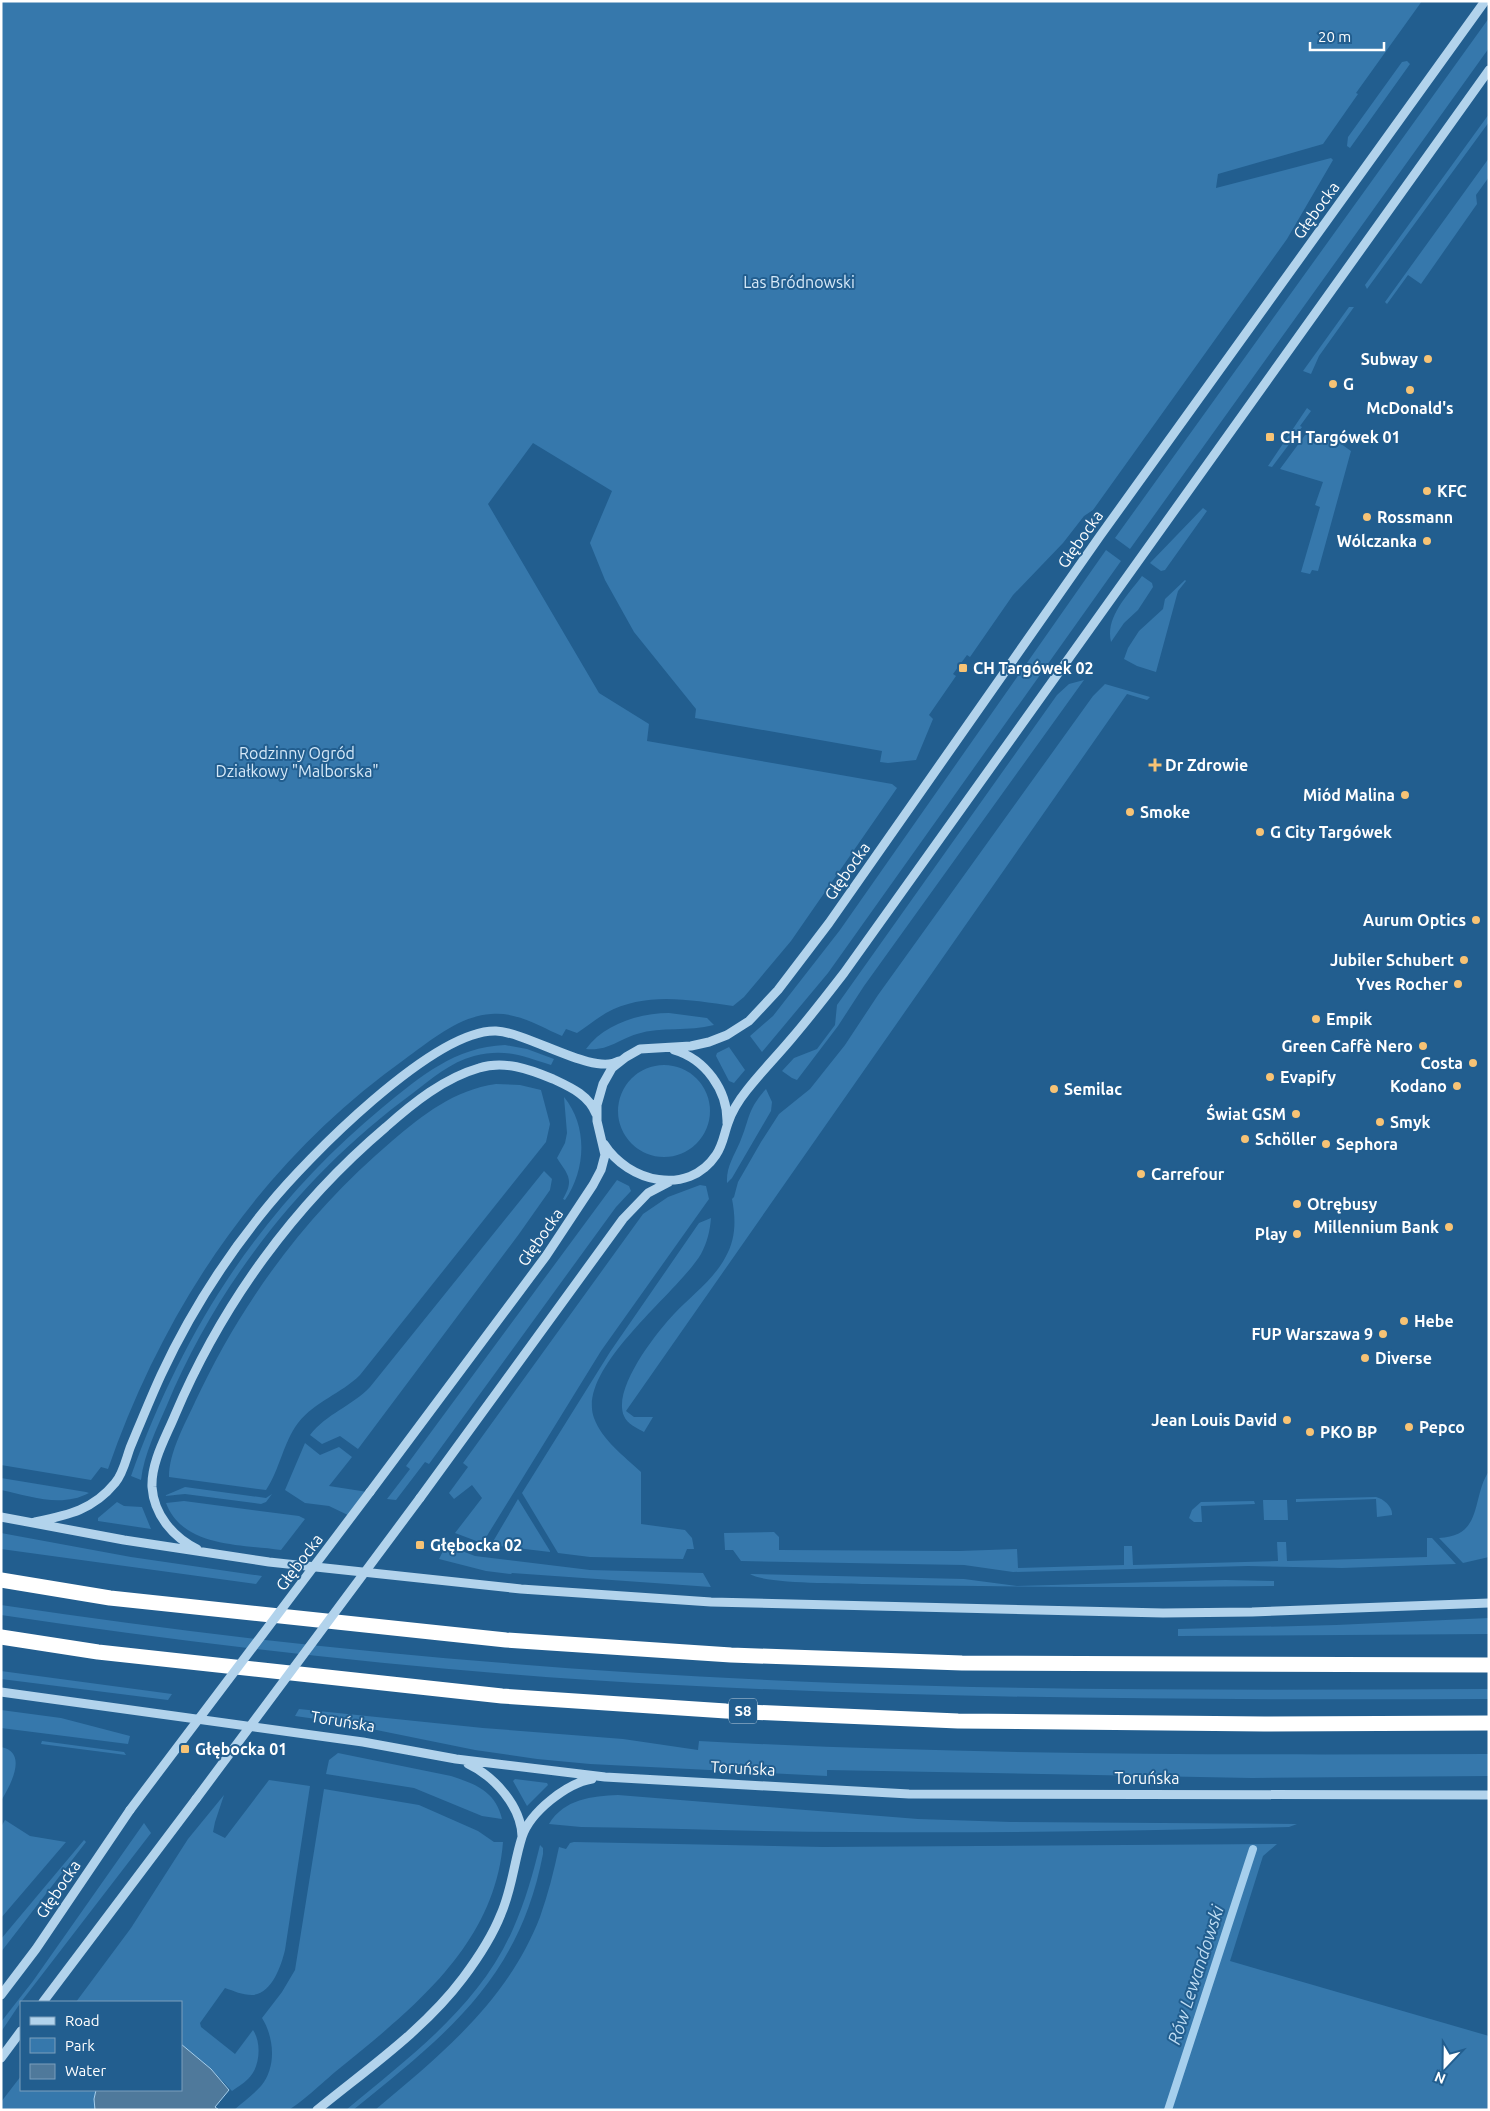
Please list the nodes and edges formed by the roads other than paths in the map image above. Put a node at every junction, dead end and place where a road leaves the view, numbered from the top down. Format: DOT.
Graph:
graph roads {
  1 [pos="1485,1"];
  2 [pos="1489,70"];
  3 [pos="667,1048"];
  4 [pos="621,1060"];
  5 [pos="597,1115"];
  6 [pos="726,1128"];
  7 [pos="603,1142"];
  8 [pos="674,1180"];
  9 [pos="1,1516"];
  10 [pos="29,1523"];
  11 [pos="206,1554"];
  12 [pos="1,1580"];
  13 [pos="1489,1603"];
  14 [pos="1,1637"];
  15 [pos="1489,1665"];
  16 [pos="1,1692"];
  17 [pos="1489,1723"];
  18 [pos="456,1759"];
  19 [pos="605,1777"];
  20 [pos="1489,1795"];
  21 [pos="522,1836"];
  22 [pos="1,1994"];
  23 [pos="44,2001"];
  24 [pos="20,2032"];
  25 [pos="1,2058"];
  26 [pos="317,2110"];
  1 -- 3 [label="street, Głębocka"];
  2 -- 6 [label="street, Głębocka"];
  3 -- 4 [label="street, Głębocka"];
  3 -- 6 [label="street, Głębocka"];
  4 -- 5 [label="street, Głębocka"];
  4 -- 10 [label="street"];
  5 -- 7 [label="street, Głębocka"];
  5 -- 11 [label="street"];
  6 -- 8 [label="street, Głębocka"];
  7 -- 8 [label="street, Głębocka"];
  7 -- 22 [label="street, Głębocka, bridge"];
  8 -- 23 [label="street, Głębocka, bridge"];
  9 -- 10 [label="street"];
  10 -- 11 [label="street"];
  11 -- 13 [label="street"];
  12 -- 15 [label="highway"];
  14 -- 17 [label="highway, S8"];
  16 -- 18 [label="street, Toruńska"];
  18 -- 19 [label="street, Toruńska"];
  18 -- 21 [label="street"];
  19 -- 20 [label="street, Toruńska"];
  19 -- 21 [label="street"];
  21 -- 26 [label="street"];
  24 -- 25 [label="street"];
}
